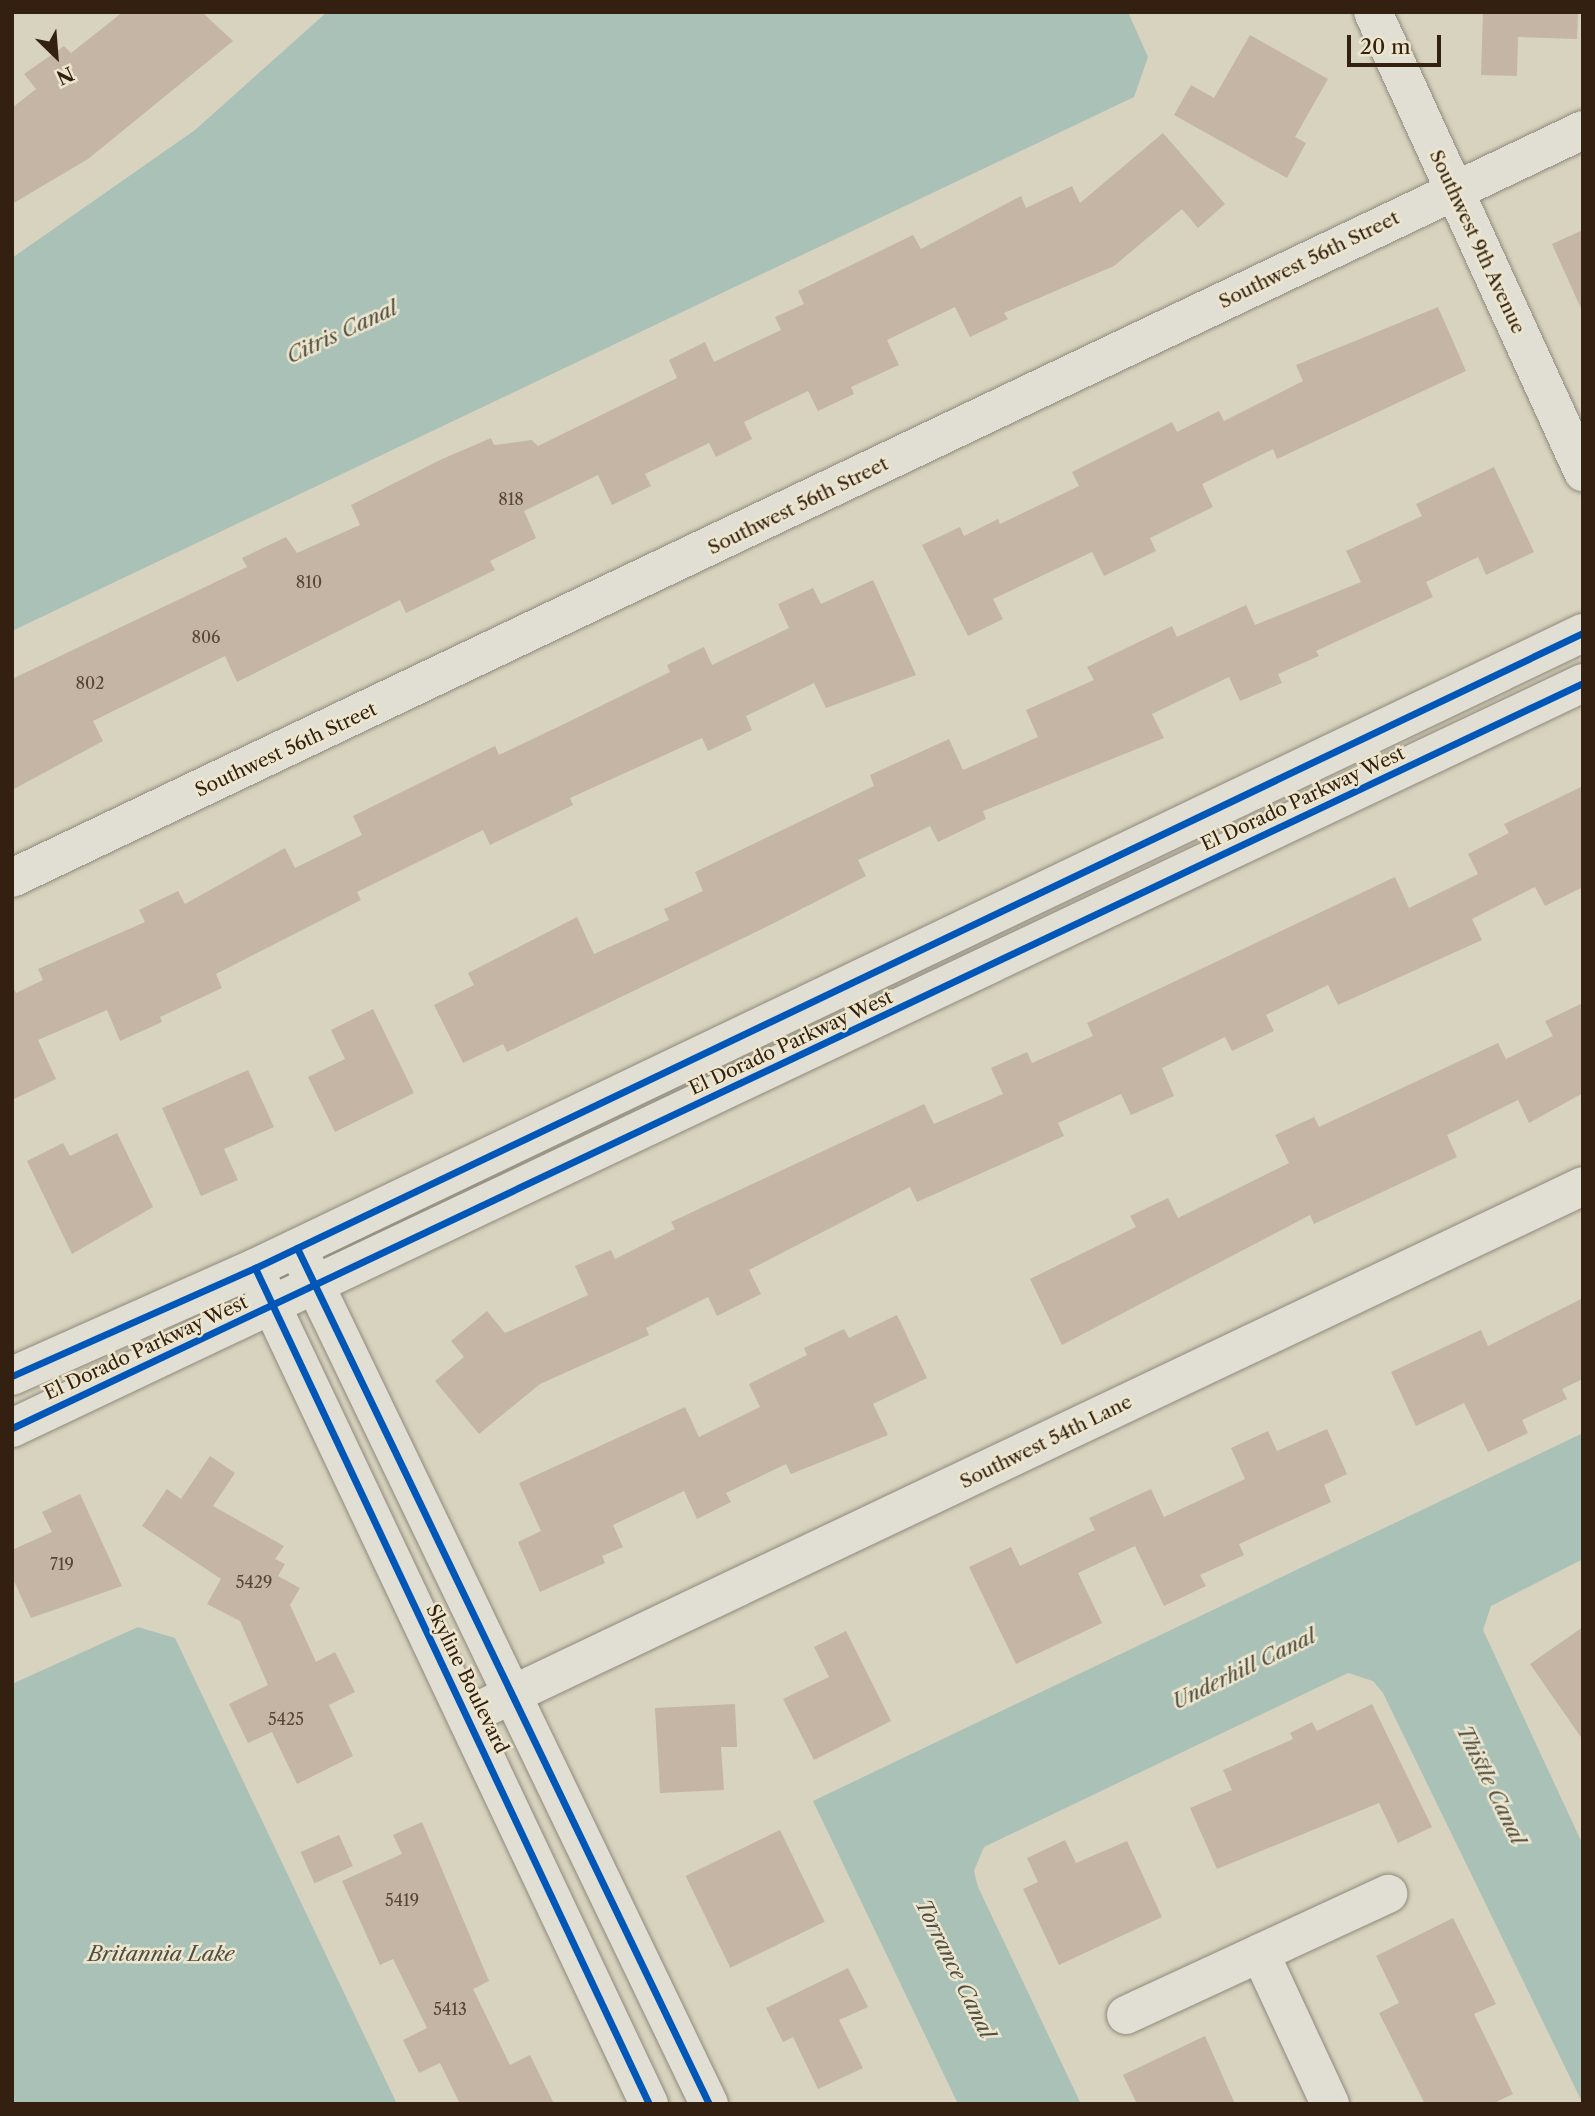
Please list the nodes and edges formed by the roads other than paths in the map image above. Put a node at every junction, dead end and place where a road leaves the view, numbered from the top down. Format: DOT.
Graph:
graph roads {
  1 [pos="1373,12"];
  2 [pos="1583,130"];
  3 [pos="1454,191"];
  4 [pos="1583,472"];
  5 [pos="1583,633"];
  6 [pos="1583,683"];
  7 [pos="12,878"];
  8 [pos="1583,1186"];
  9 [pos="297,1248"];
  10 [pos="255,1268"];
  11 [pos="316,1286"];
  12 [pos="272,1307"];
  13 [pos="12,1376"];
  14 [pos="12,1428"];
  15 [pos="508,1697"];
  16 [pos="467,1716"];
  17 [pos="1388,1894"];
  18 [pos="1260,1953"];
  19 [pos="1126,2015"];
  20 [pos="649,2104"];
  21 [pos="709,2104"];
  22 [pos="1330,2104"];
  1 -- 3 [label="street, Southwest 9th Avenue"];
  2 -- 3 [label="street, Southwest 56th Street"];
  3 -- 4 [label="street, Southwest 9th Avenue"];
  3 -- 7 [label="street, Southwest 56th Street"];
  5 -- 9 [label="street, El Dorado Parkway West"];
  6 -- 11 [label="street, El Dorado Parkway West"];
  8 -- 15 [label="street, Southwest 54th Lane"];
  9 -- 10 [label="street, El Dorado Parkway West"];
  9 -- 11 [label="street, Skyline Boulevard"];
  10 -- 12 [label="street, Skyline Boulevard"];
  10 -- 13 [label="street, El Dorado Parkway West"];
  11 -- 12 [label="street, El Dorado Parkway West"];
  11 -- 15 [label="street, Skyline Boulevard"];
  12 -- 14 [label="street, El Dorado Parkway West"];
  12 -- 16 [label="street, Skyline Boulevard"];
  15 -- 16 [label="street, Southwest 54th Lane"];
  15 -- 21 [label="street, Skyline Boulevard"];
  16 -- 20 [label="street, Skyline Boulevard"];
  17 -- 18 [label="street"];
  18 -- 19 [label="street"];
  18 -- 22 [label="street"];
}
